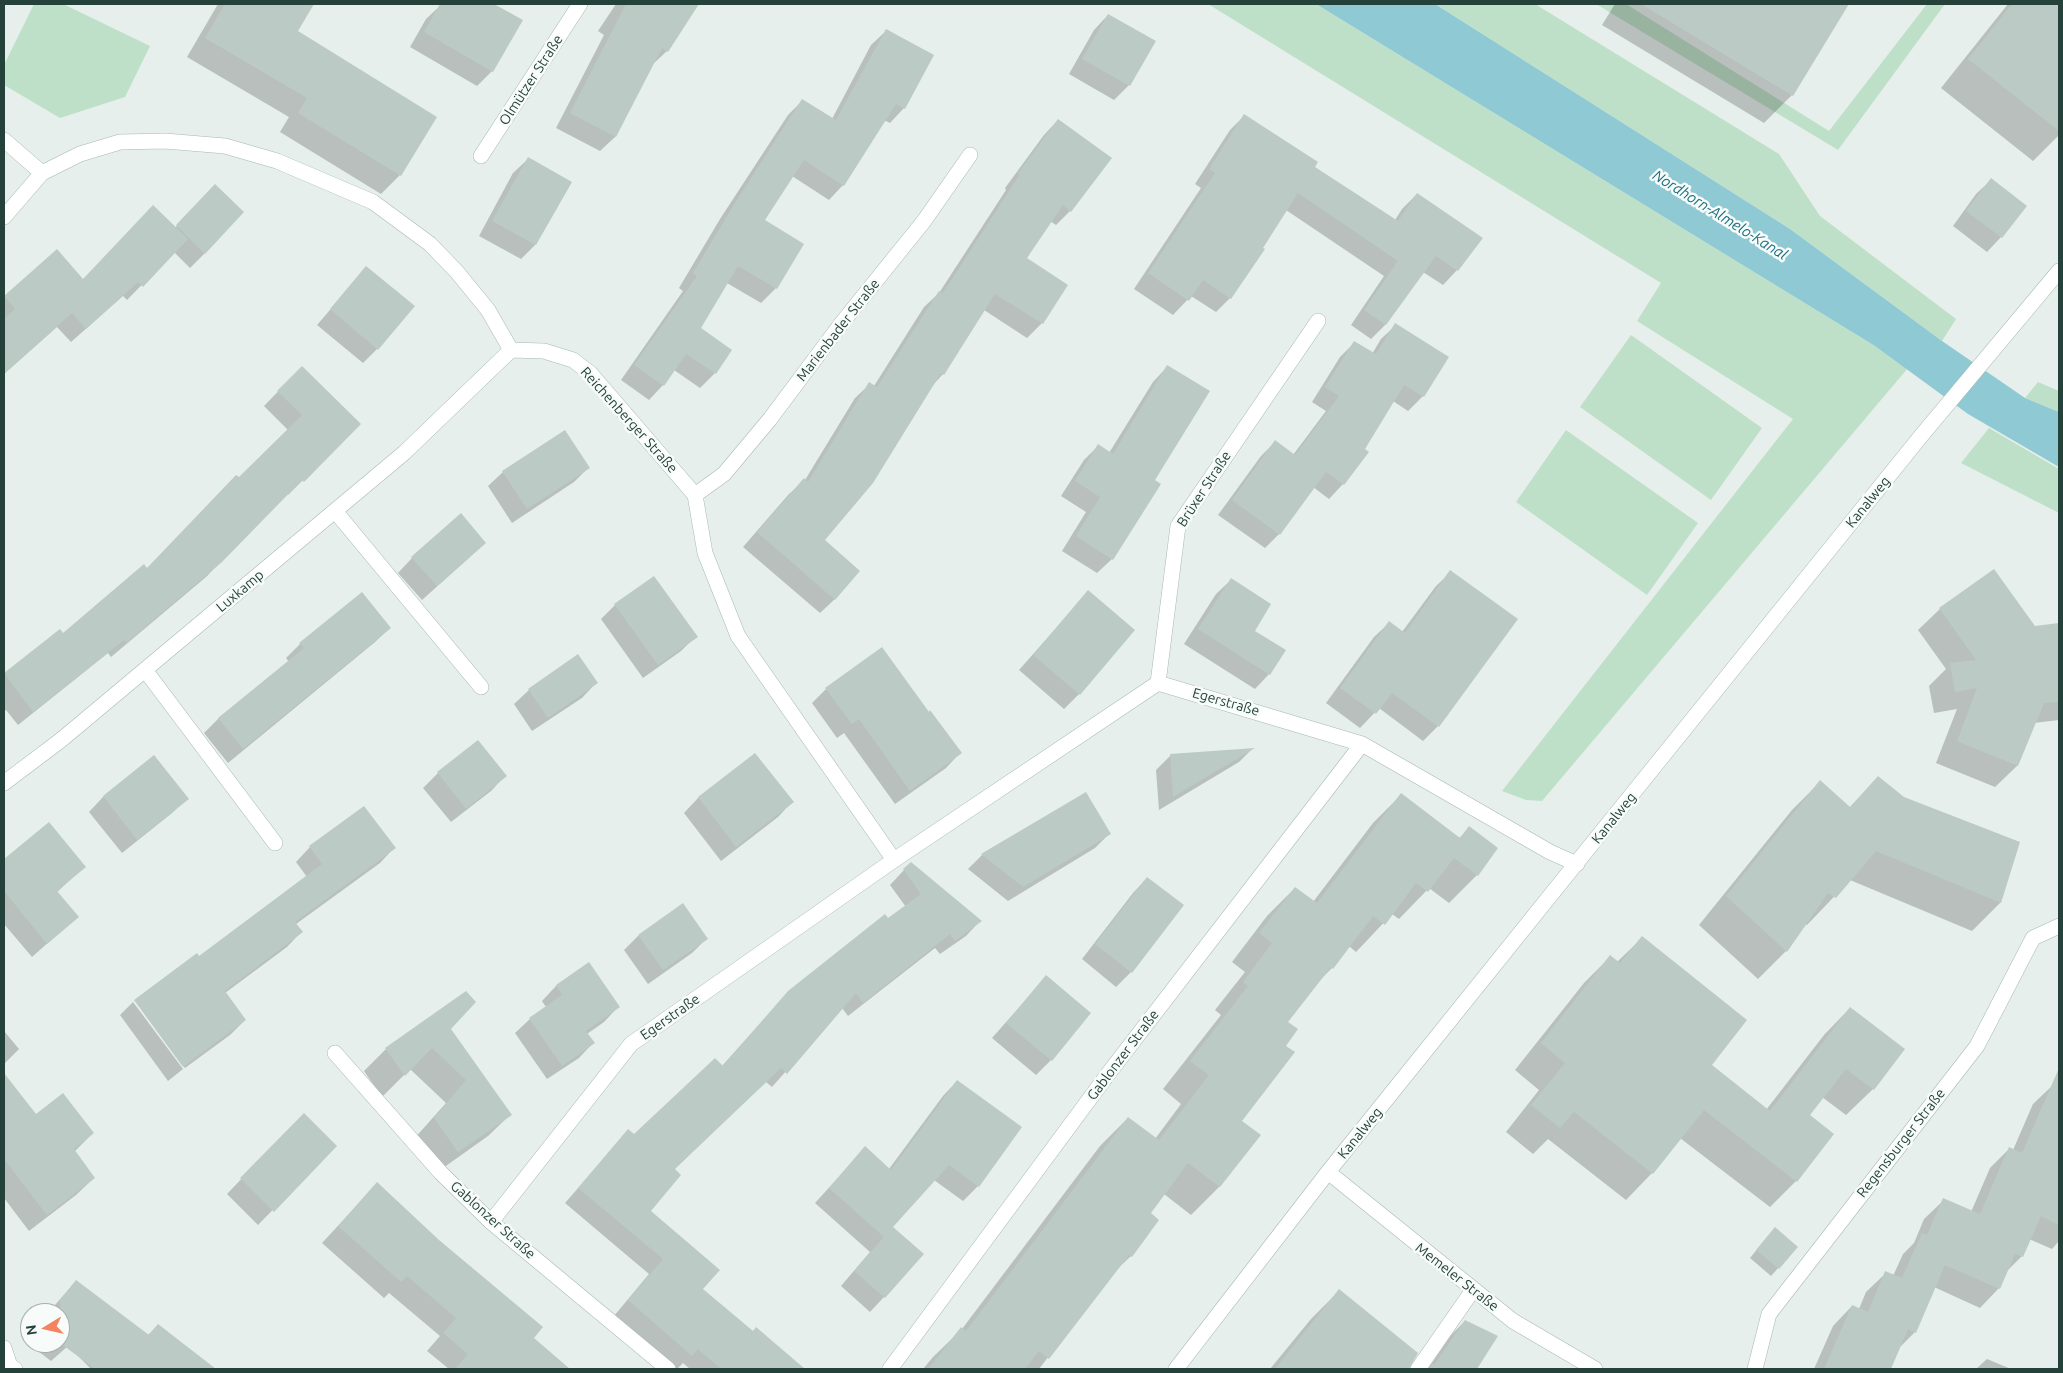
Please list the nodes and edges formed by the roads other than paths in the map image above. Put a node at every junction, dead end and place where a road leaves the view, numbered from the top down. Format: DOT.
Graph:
graph roads {
  1 [pos="580,4"];
  2 [pos="4,140"];
  3 [pos="970,155"];
  4 [pos="482,156"];
  5 [pos="42,173"];
  6 [pos="4,216"];
  7 [pos="2059,271"];
  8 [pos="1318,320"];
  9 [pos="511,350"];
  10 [pos="696,496"];
  11 [pos="335,511"];
  12 [pos="145,670"];
  13 [pos="1158,682"];
  14 [pos="481,687"];
  15 [pos="1362,744"];
  16 [pos="4,783"];
  17 [pos="275,843"];
  18 [pos="894,860"];
  19 [pos="1577,864"];
  20 [pos="2059,926"];
  21 [pos="335,1053"];
  22 [pos="1328,1172"];
  23 [pos="491,1222"];
  24 [pos="1473,1290"];
  25 [pos="4,1348"];
  26 [pos="15,1369"];
  27 [pos="668,1369"];
  28 [pos="890,1369"];
  29 [pos="1176,1369"];
  30 [pos="1418,1369"];
  31 [pos="1595,1369"];
  32 [pos="1755,1369"];
  1 -- 4 [label="street, Olmützer Straße"];
  2 -- 5 [label="street"];
  3 -- 10 [label="street, Marienbader Straße"];
  5 -- 6 [label="street"];
  5 -- 9 [label="street"];
  7 -- 19 [label="street, Kanalweg"];
  8 -- 13 [label="street, Brüxer Straße"];
  9 -- 10 [label="street, Reichenberger Straße"];
  9 -- 11 [label="street, Luxkamp"];
  10 -- 18 [label="street"];
  11 -- 12 [label="street, Luxkamp"];
  11 -- 14 [label="street"];
  12 -- 16 [label="street, Luxkamp"];
  12 -- 17 [label="street"];
  13 -- 15 [label="street, Egerstraße"];
  13 -- 18 [label="street, Egerstraße"];
  15 -- 19 [label="street, Egerstraße"];
  15 -- 28 [label="street, Gablonzer Straße"];
  18 -- 23 [label="street, Egerstraße"];
  19 -- 22 [label="street, Kanalweg"];
  20 -- 32 [label="street, Regensburger Straße"];
  21 -- 23 [label="street, Gablonzer Straße"];
  22 -- 24 [label="street, Memeler Straße"];
  22 -- 29 [label="street, Kanalweg"];
  23 -- 27 [label="street, Gablonzer Straße"];
  24 -- 30 [label="street"];
  24 -- 31 [label="street, Memeler Straße"];
  25 -- 26 [label="street"];
}
